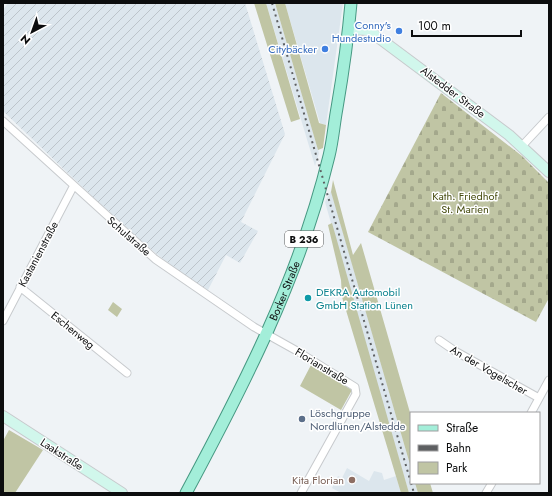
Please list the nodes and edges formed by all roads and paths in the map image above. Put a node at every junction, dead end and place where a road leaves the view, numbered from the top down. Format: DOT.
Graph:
graph roads {
  1 [pos="351,3"];
  2 [pos="349,29"];
  3 [pos="549,117"];
  4 [pos="3,121"];
  5 [pos="522,146"];
  6 [pos="549,172"];
  7 [pos="73,187"];
  8 [pos="20,287"];
  9 [pos="3,321"];
  10 [pos="267,334"];
  11 [pos="439,340"];
  12 [pos="127,373"];
  13 [pos="549,380"];
  14 [pos="539,398"];
  15 [pos="532,412"];
  16 [pos="3,416"];
  17 [pos="491,484"];
  18 [pos="122,493"];
  19 [pos="186,493"];
  20 [pos="301,493"];
  21 [pos="486,493"];
  1 -- 2 [label="main road, Borker Straße / B 236"];
  2 -- 5 [label="street, Alstedder Straße"];
  2 -- 10 [label="main road, Borker Straße / B 236"];
  3 -- 5 [label="street"];
  4 -- 7 [label="street, Schulstraße"];
  5 -- 6 [label="street, Alstedder Straße"];
  7 -- 8 [label="street, Kastanienstraße"];
  7 -- 10 [label="street, Schulstraße"];
  8 -- 9 [label="street, Kastanienstraße"];
  8 -- 12 [label="street, Eschenweg"];
  10 -- 19 [label="main road, Borker Straße / B 236"];
  10 -- 20 [label="street, Florianstraße"];
  11 -- 14 [label="street, An der Vogelscher"];
  13 -- 14 [label="street, An der Vogelscher"];
  14 -- 15 [label="street, An der Vogelscher"];
  16 -- 18 [label="street, Laakstraße"];
  17 -- 21 [label="street"];
}
